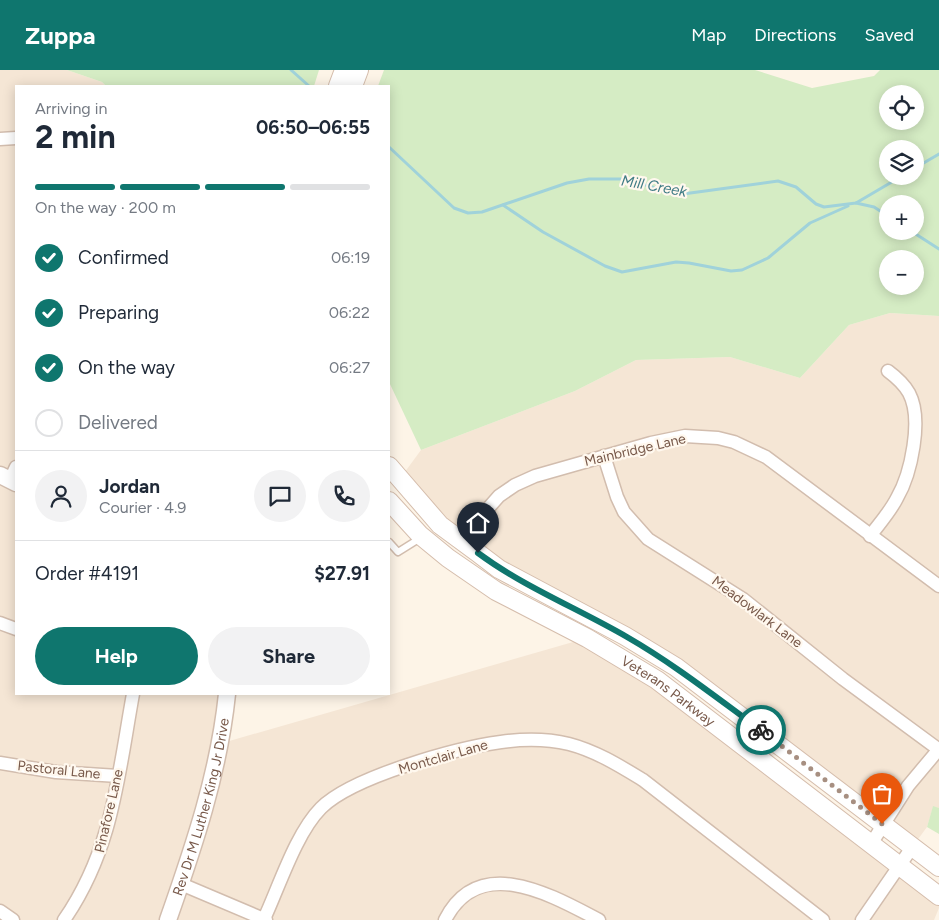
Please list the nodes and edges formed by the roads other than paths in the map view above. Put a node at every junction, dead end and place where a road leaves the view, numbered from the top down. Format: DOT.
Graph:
graph roads {
  1 [pos="344,70"];
  2 [pos="359,70"];
  3 [pos="338,85"];
  4 [pos="353,85"];
  5 [pos="15,138"];
  6 [pos="0,139"];
  7 [pos="888,371"];
  8 [pos="604,456"];
  9 [pos="390,467"];
  10 [pos="390,502"];
  11 [pos="870,536"];
  12 [pos="422,537"];
  13 [pos="461,540"];
  14 [pos="390,543"];
  15 [pos="939,586"];
  16 [pos="0,623"];
  17 [pos="15,629"];
  18 [pos="132,695"];
  19 [pos="227,695"];
  20 [pos="939,749"];
  21 [pos="0,763"];
  22 [pos="118,776"];
  23 [pos="882,824"];
  24 [pos="871,844"];
  25 [pos="913,846"];
  26 [pos="900,866"];
  27 [pos="939,867"];
  28 [pos="181,884"];
  29 [pos="939,896"];
  30 [pos="0,911"];
  31 [pos="13,920"];
  32 [pos="64,920"];
  33 [pos="168,920"];
  34 [pos="265,920"];
  35 [pos="445,920"];
  36 [pos="599,920"];
  37 [pos="823,920"];
  38 [pos="862,920"];
  1 -- 3 [label="main road"];
  2 -- 4 [label="main road"];
  5 -- 6 [label="street"];
  7 -- 11 [label="street"];
  8 -- 11 [label="street, Mainbridge Lane"];
  8 -- 13 [label="street, Mainbridge Lane"];
  8 -- 20 [label="street, Meadowlark Lane"];
  9 -- 13 [label="main road"];
  10 -- 12 [label="main road, Veterans Parkway"];
  11 -- 15 [label="street, Mainbridge Lane"];
  12 -- 14 [label="lane"];
  12 -- 24 [label="main road, Veterans Parkway"];
  13 -- 23 [label="main road, Veterans Parkway"];
  16 -- 17 [label="street"];
  18 -- 22 [label="street, Pinafore Lane"];
  19 -- 28 [label="street, Rev Dr M Luther King Jr Drive"];
  20 -- 23 [label="street"];
  21 -- 22 [label="street, Pastoral Lane"];
  22 -- 32 [label="street, Pinafore Lane"];
  23 -- 24 [label="street"];
  23 -- 25 [label="main road, Veterans Parkway"];
  24 -- 26 [label="main road, Veterans Parkway"];
  25 -- 26 [label="street"];
  25 -- 27 [label="main road, Veterans Parkway"];
  26 -- 29 [label="main road, Veterans Parkway"];
  26 -- 38 [label="street"];
  28 -- 33 [label="street, Rev Dr M Luther King Jr Drive"];
  28 -- 34 [label="street"];
  30 -- 31 [label="street"];
  34 -- 37 [label="street, Montclair Lane"];
  35 -- 36 [label="street"];
}
